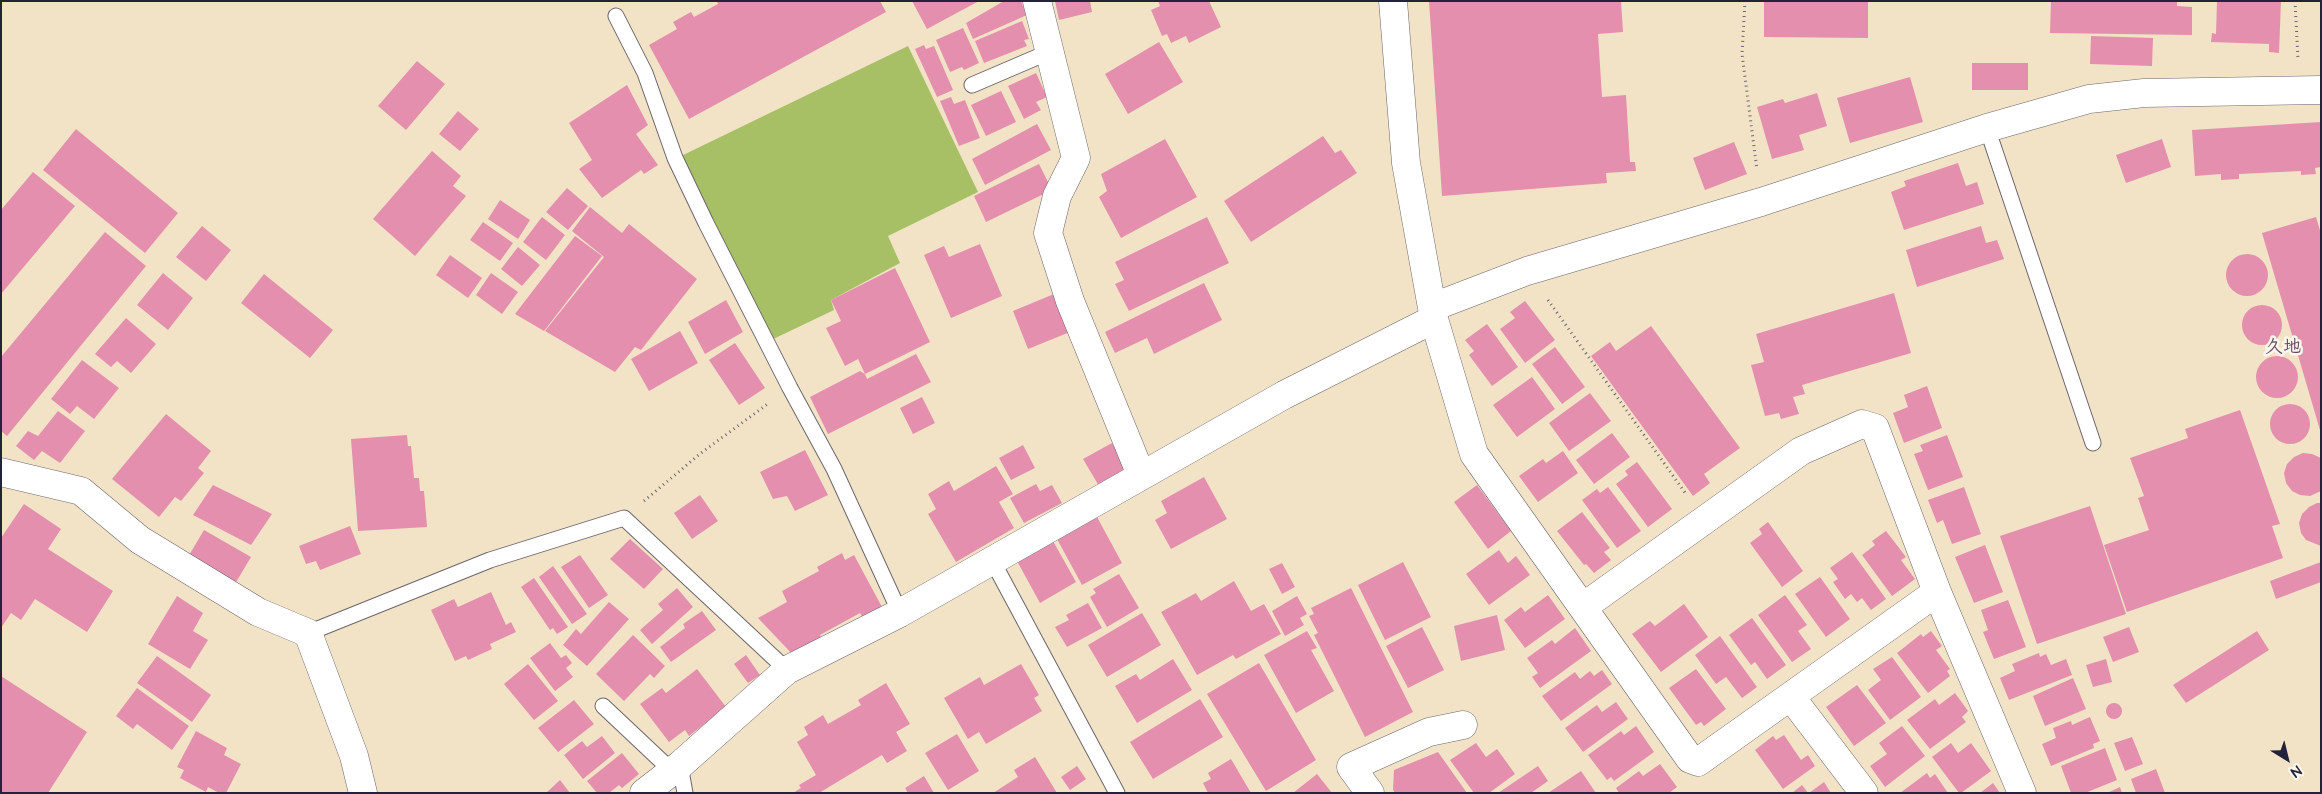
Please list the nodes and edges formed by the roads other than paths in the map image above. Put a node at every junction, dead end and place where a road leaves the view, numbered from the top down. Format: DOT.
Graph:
graph roads {
  1 [pos="1037,1"];
  2 [pos="1393,1"];
  3 [pos="616,16"];
  4 [pos="1049,52"];
  5 [pos="972,86"];
  6 [pos="2310,90"];
  7 [pos="1987,128"];
  8 [pos="1433,313"];
  9 [pos="2093,443"];
  10 [pos="1,472"];
  11 [pos="1141,475"];
  12 [pos="992,560"];
  13 [pos="1937,592"];
  14 [pos="1583,607"];
  15 [pos="900,612"];
  16 [pos="308,633"];
  17 [pos="787,670"];
  18 [pos="1791,697"];
  19 [pos="603,706"];
  20 [pos="1463,725"];
  21 [pos="679,776"];
  22 [pos="1116,792"];
  23 [pos="363,793"];
  24 [pos="644,793"];
  25 [pos="1370,793"];
  26 [pos="1864,793"];
  27 [pos="2022,793"];
  1 -- 4 [label="street"];
  2 -- 8 [label="street"];
  3 -- 15 [label="lane"];
  4 -- 5 [label="lane"];
  4 -- 11 [label="street"];
  6 -- 7 [label="street"];
  7 -- 8 [label="street"];
  7 -- 9 [label="lane"];
  8 -- 11 [label="street"];
  8 -- 14 [label="street"];
  10 -- 16 [label="street"];
  11 -- 12 [label="street"];
  12 -- 15 [label="street"];
  12 -- 22 [label="lane"];
  13 -- 14 [label="street"];
  13 -- 18 [label="street"];
  13 -- 27 [label="street"];
  14 -- 18 [label="street"];
  15 -- 17 [label="street"];
  16 -- 17 [label="lane"];
  16 -- 23 [label="street"];
  17 -- 21 [label="street"];
  18 -- 26 [label="street"];
  19 -- 21 [label="lane"];
  20 -- 25 [label="street"];
  21 -- 24 [label="street"];
}
